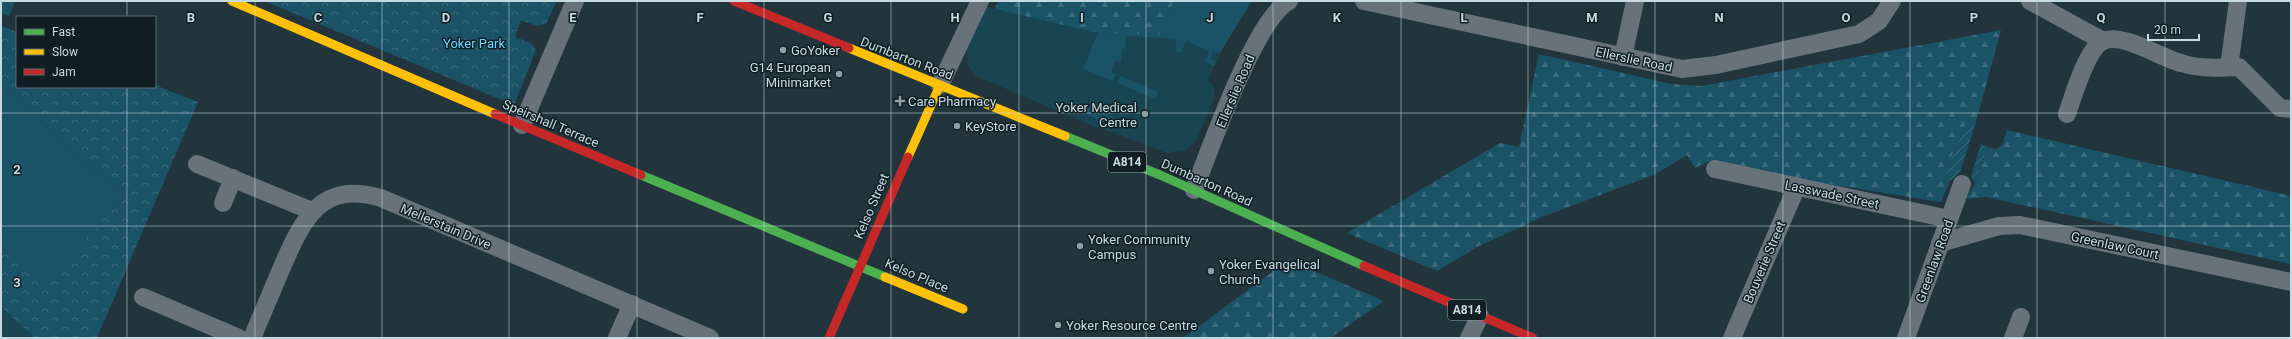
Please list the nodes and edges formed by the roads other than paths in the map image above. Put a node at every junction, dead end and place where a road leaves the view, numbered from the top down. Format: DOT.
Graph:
graph roads {
  1 [pos="232,1"];
  2 [pos="575,1"];
  3 [pos="734,1"];
  4 [pos="980,1"];
  5 [pos="1289,1"];
  6 [pos="1364,1"];
  7 [pos="1635,1"];
  8 [pos="1892,1"];
  9 [pos="2030,1"];
  10 [pos="2238,1"];
  11 [pos="2103,41"];
  12 [pos="1623,57"];
  13 [pos="2229,67"];
  14 [pos="940,85"];
  15 [pos="2291,109"];
  16 [pos="2067,114"];
  17 [pos="522,125"];
  18 [pos="197,164"];
  19 [pos="1715,169"];
  20 [pos="233,178"];
  21 [pos="1962,184"];
  22 [pos="1797,186"];
  23 [pos="1194,190"];
  24 [pos="223,203"];
  25 [pos="312,210"];
  26 [pos="1949,219"];
  27 [pos="1940,243"];
  28 [pos="860,265"];
  29 [pos="2291,282"];
  30 [pos="142,297"];
  31 [pos="632,304"];
  32 [pos="964,309"];
  33 [pos="1480,316"];
  34 [pos="2021,317"];
  35 [pos="1504,332"];
  36 [pos="239,338"];
  37 [pos="252,338"];
  38 [pos="617,338"];
  39 [pos="710,338"];
  40 [pos="830,338"];
  41 [pos="1470,338"];
  42 [pos="1533,338"];
  43 [pos="1732,338"];
  44 [pos="1906,338"];
  45 [pos="2013,338"];
  1 -- 17 [label="street, Speirshall Terrace"];
  2 -- 17 [label="street"];
  3 -- 14 [label="street, Dumbarton Road / A814"];
  4 -- 14 [label="street"];
  5 -- 23 [label="street, Ellerslie Road"];
  6 -- 12 [label="street, Ellerslie Road"];
  7 -- 12 [label="street"];
  8 -- 12 [label="street, Ellerslie Road"];
  9 -- 11 [label="street"];
  10 -- 13 [label="street"];
  11 -- 13 [label="street"];
  11 -- 16 [label="street"];
  13 -- 15 [label="street"];
  14 -- 23 [label="street, Dumbarton Road / A814"];
  14 -- 28 [label="street, Kelso Street"];
  17 -- 28 [label="street, Speirshall Terrace"];
  18 -- 20 [label="street"];
  19 -- 22 [label="street, Lasswade Street"];
  20 -- 24 [label="street"];
  20 -- 25 [label="street"];
  21 -- 26 [label="street, Greenlaw Road"];
  22 -- 26 [label="street, Lasswade Street"];
  22 -- 43 [label="street, Bouverie Street"];
  23 -- 33 [label="street, Dumbarton Road / A814"];
  25 -- 31 [label="street, Mellerstain Drive"];
  25 -- 37 [label="street, Mellerstain Drive"];
  26 -- 27 [label="street, Greenlaw Road"];
  27 -- 29 [label="street, Greenlaw Court"];
  27 -- 44 [label="street, Greenlaw Road"];
  28 -- 32 [label="street, Kelso Place"];
  28 -- 40 [label="street, Kelso Street"];
  30 -- 36 [label="street"];
  31 -- 38 [label="street"];
  31 -- 39 [label="street, Mellerstain Drive"];
  33 -- 35 [label="street, Dumbarton Road / A814"];
  33 -- 41 [label="street"];
  34 -- 45 [label="street"];
  35 -- 42 [label="street, Dumbarton Road / A814"];
}
